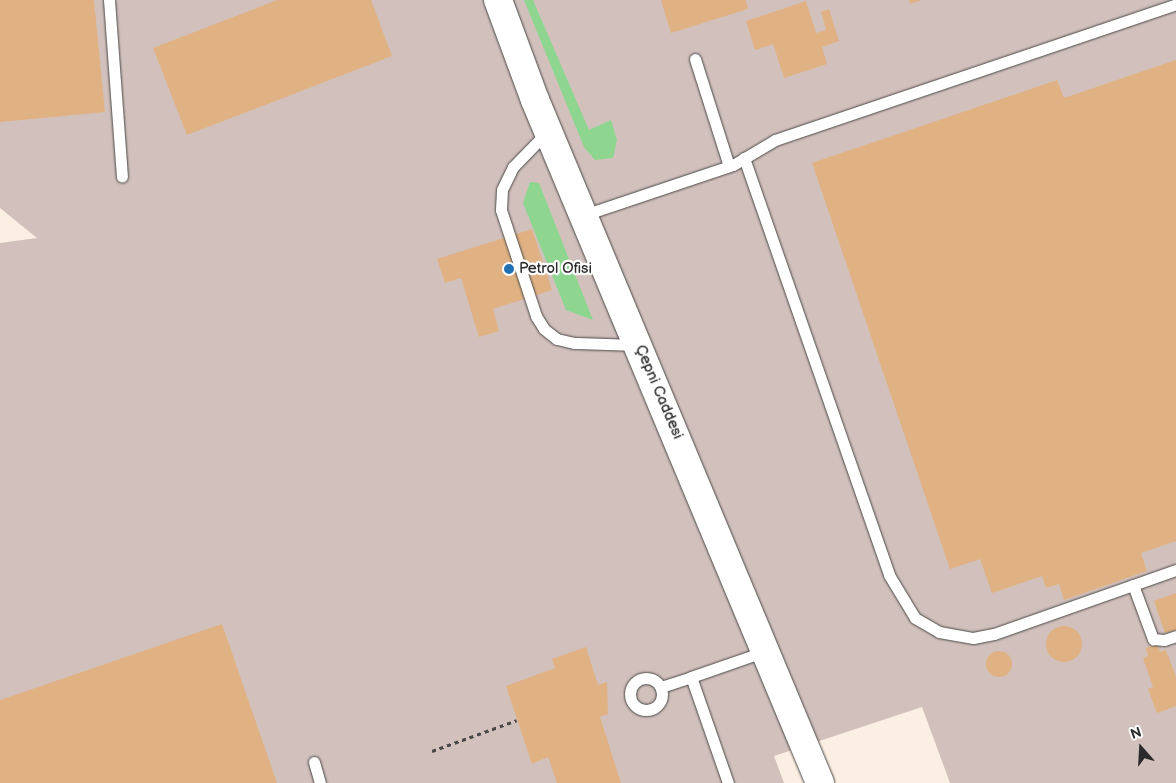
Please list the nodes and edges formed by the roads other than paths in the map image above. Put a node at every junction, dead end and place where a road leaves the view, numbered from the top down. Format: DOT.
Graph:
graph roads {
  1 [pos="109,0"];
  2 [pos="498,0"];
  3 [pos="1176,4"];
  4 [pos="695,59"];
  5 [pos="548,131"];
  6 [pos="744,158"];
  7 [pos="729,166"];
  8 [pos="122,177"];
  9 [pos="584,215"];
  10 [pos="639,345"];
  11 [pos="1176,570"];
  12 [pos="1133,585"];
  13 [pos="1176,636"];
  14 [pos="766,651"];
  15 [pos="691,677"];
  16 [pos="661,687"];
  17 [pos="314,762"];
  18 [pos="320,783"];
  19 [pos="728,783"];
  20 [pos="820,783"];
  1 -- 8 [label="lane"];
  2 -- 5 [label="main road, Çepni Caddesi"];
  3 -- 6 [label="lane"];
  4 -- 7 [label="lane"];
  5 -- 9 [label="main road, Çepni Caddesi"];
  5 -- 10 [label="lane"];
  6 -- 7 [label="lane"];
  6 -- 12 [label="lane"];
  7 -- 9 [label="lane"];
  9 -- 10 [label="main road, Çepni Caddesi"];
  10 -- 14 [label="main road, Çepni Caddesi"];
  11 -- 12 [label="lane"];
  12 -- 13 [label="lane"];
  14 -- 15 [label="lane"];
  14 -- 20 [label="main road, Çepni Caddesi"];
  15 -- 16 [label="lane"];
  15 -- 19 [label="lane"];
  17 -- 18 [label="lane"];
}
